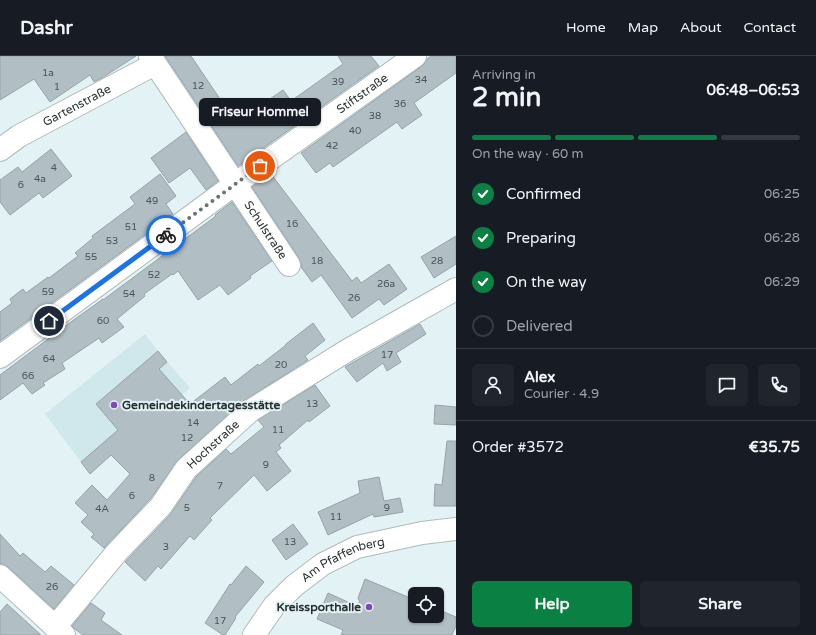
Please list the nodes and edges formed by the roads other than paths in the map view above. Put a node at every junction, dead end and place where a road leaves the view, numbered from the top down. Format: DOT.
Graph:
graph roads {
  1 [pos="414,56"];
  2 [pos="152,60"];
  3 [pos="0,150"];
  4 [pos="235,184"];
  5 [pos="289,265"];
  6 [pos="456,289"];
  7 [pos="0,357"];
  8 [pos="456,528"];
  9 [pos="0,576"];
  10 [pos="60,631"];
  11 [pos="254,635"];
  1 -- 4 [label="street, Stiftstraße"];
  2 -- 3 [label="street, Gartenstraße"];
  2 -- 4 [label="street, Schulstraße"];
  4 -- 5 [label="street, Schulstraße"];
  4 -- 7 [label="street, Stiftstraße"];
  6 -- 10 [label="street, Hochstraße"];
  8 -- 11 [label="street, Am Pfaffenberg"];
  9 -- 10 [label="street"];
}
